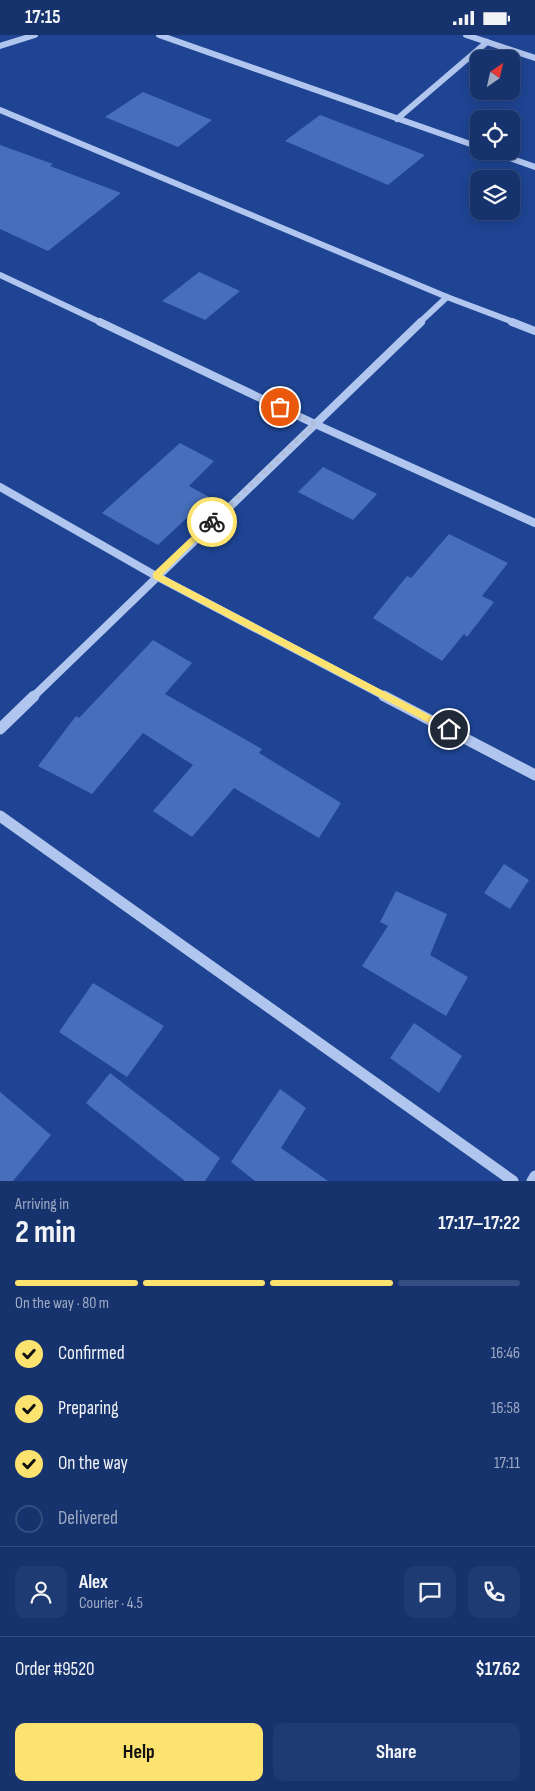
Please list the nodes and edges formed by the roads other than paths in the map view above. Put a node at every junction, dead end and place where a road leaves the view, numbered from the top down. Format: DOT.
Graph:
graph roads {
  1 [pos="35,35"];
  2 [pos="159,35"];
  3 [pos="466,35"];
  4 [pos="487,42"];
  5 [pos="0,46"];
  6 [pos="535,58"];
  7 [pos="0,110"];
  8 [pos="397,119"];
  9 [pos="470,144"];
  10 [pos="515,160"];
  11 [pos="535,167"];
  12 [pos="0,275"];
  13 [pos="447,297"];
  14 [pos="535,331"];
  15 [pos="315,424"];
  16 [pos="0,487"];
  17 [pos="535,523"];
  18 [pos="156,575"];
  19 [pos="0,729"];
  20 [pos="535,775"];
  21 [pos="0,816"];
  22 [pos="535,1176"];
  23 [pos="513,1181"];
  24 [pos="532,1181"];
  1 -- 5 [label="street"];
  2 -- 8 [label="street"];
  3 -- 4 [label="street"];
  4 -- 6 [label="street"];
  4 -- 8 [label="street"];
  7 -- 13 [label="street"];
  8 -- 9 [label="street"];
  10 -- 11 [label="street"];
  12 -- 15 [label="street"];
  13 -- 14 [label="street"];
  13 -- 15 [label="street"];
  15 -- 17 [label="street"];
  15 -- 18 [label="street"];
  16 -- 18 [label="street"];
  18 -- 19 [label="street"];
  18 -- 20 [label="street"];
  21 -- 23 [label="street"];
  22 -- 24 [label="street"];
}
